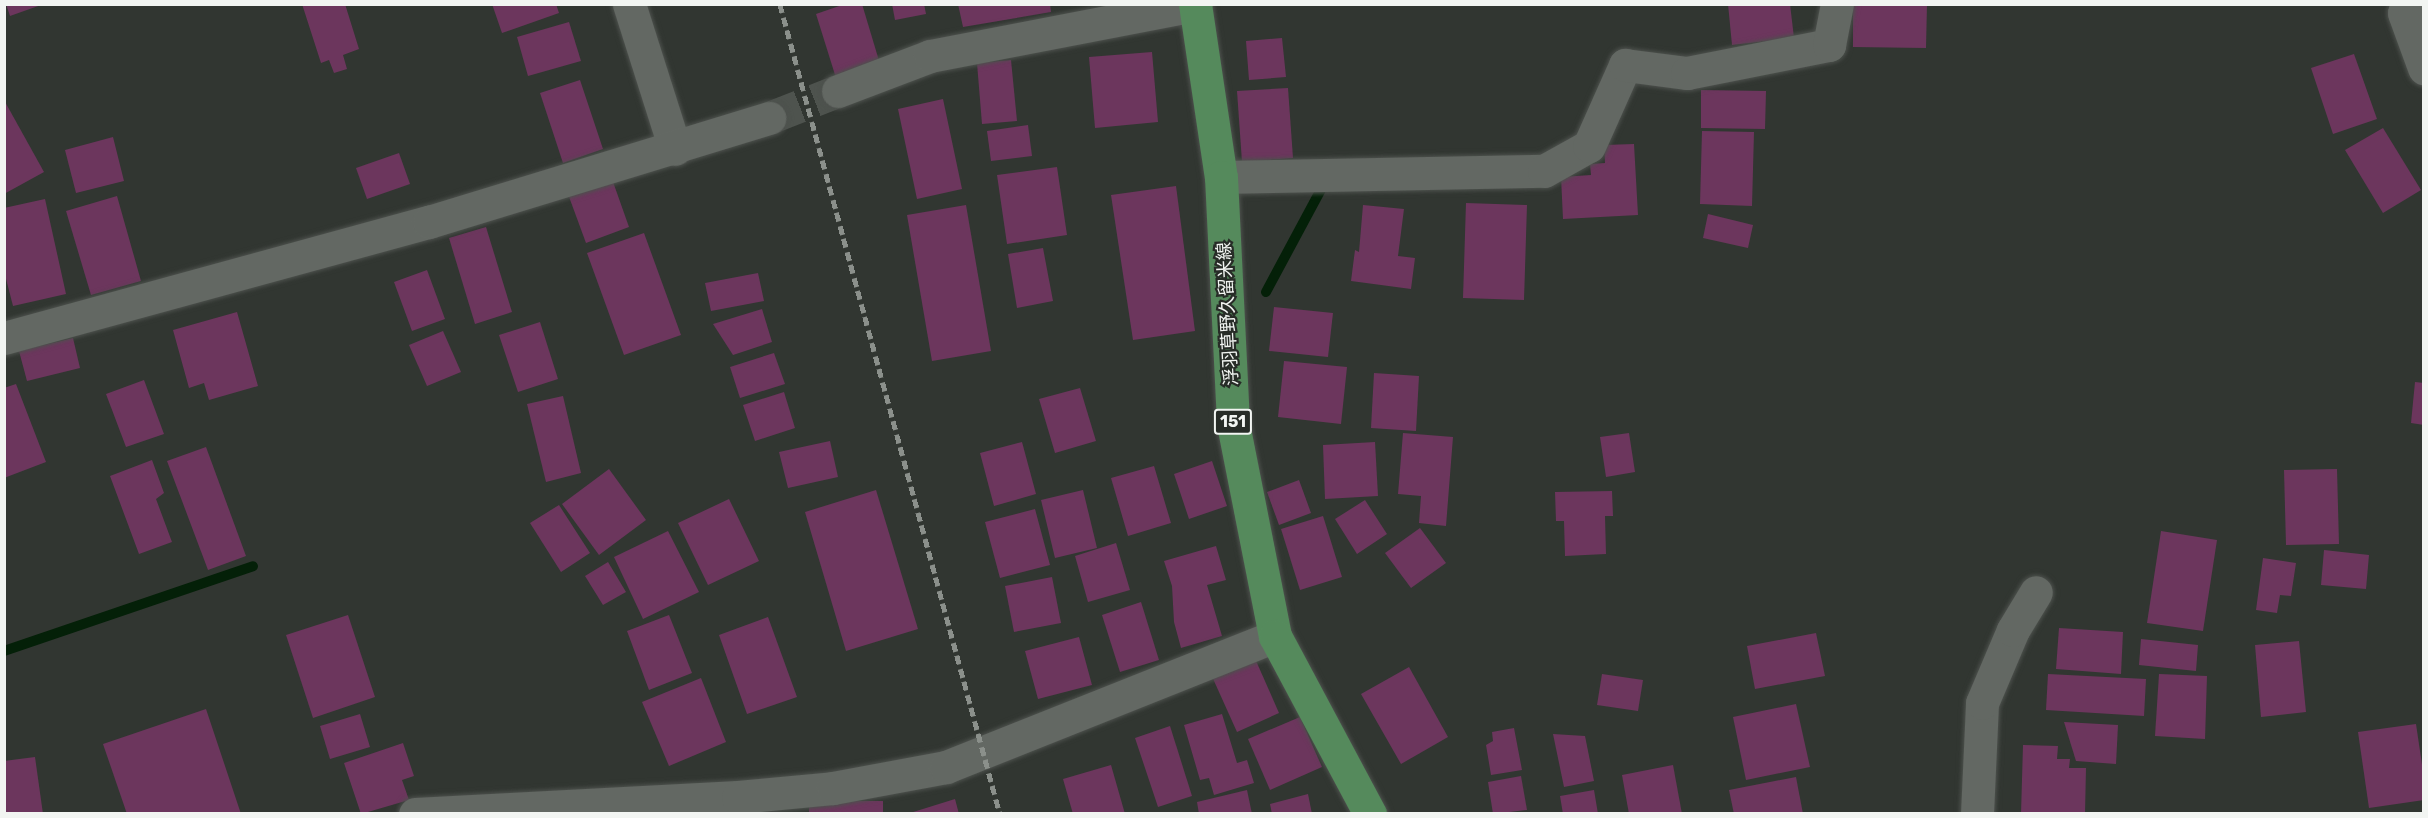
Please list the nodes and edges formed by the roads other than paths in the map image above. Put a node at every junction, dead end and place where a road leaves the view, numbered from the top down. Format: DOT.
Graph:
graph roads {
  1 [pos="629,4"];
  2 [pos="1837,4"];
  3 [pos="1195,5"];
  4 [pos="2424,6"];
  5 [pos="2424,68"];
  6 [pos="838,92"];
  7 [pos="769,118"];
  8 [pos="675,148"];
  9 [pos="1221,177"];
  10 [pos="4,338"];
  11 [pos="2036,592"];
  12 [pos="1275,636"];
  13 [pos="415,813"];
  14 [pos="1370,813"];
  15 [pos="1977,813"];
  1 -- 8 [label="street"];
  2 -- 9 [label="street"];
  3 -- 6 [label="street"];
  3 -- 9 [label="main road, 浮羽草野久留米線 / 151"];
  4 -- 5 [label="street"];
  7 -- 8 [label="street"];
  8 -- 10 [label="street"];
  9 -- 12 [label="main road, 浮羽草野久留米線 / 151"];
  11 -- 15 [label="street"];
  12 -- 13 [label="street"];
  12 -- 14 [label="main road, 浮羽草野久留米線 / 151"];
}
